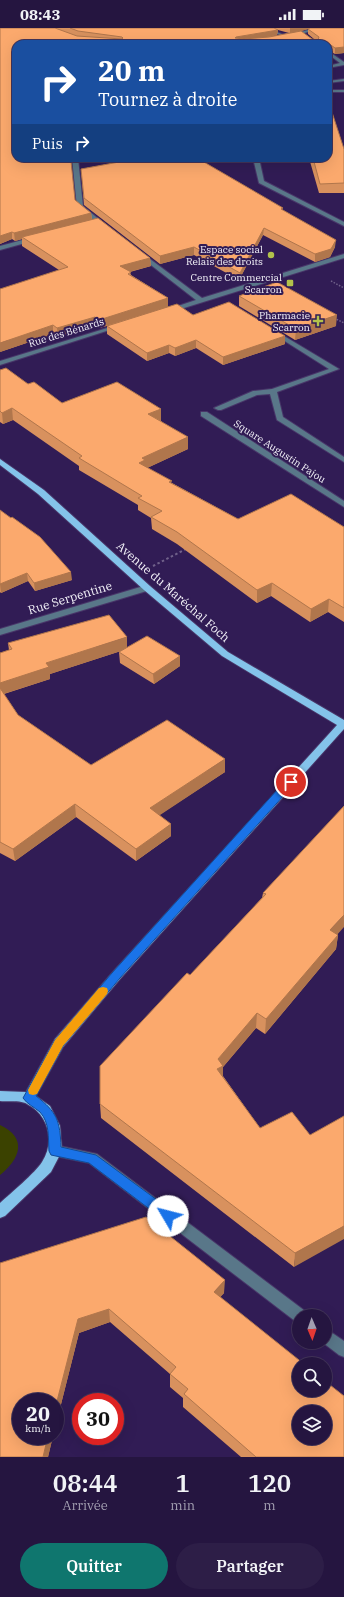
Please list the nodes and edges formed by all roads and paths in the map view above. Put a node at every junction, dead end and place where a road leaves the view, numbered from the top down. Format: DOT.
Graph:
graph roads {
  1 [pos="264,28"];
  2 [pos="319,28"];
  3 [pos="288,37"];
  4 [pos="275,39"];
  5 [pos="332,55"];
  6 [pos="344,64"];
  7 [pos="332,66"];
  8 [pos="344,80"];
  9 [pos="332,82"];
  10 [pos="332,91"];
  11 [pos="344,91"];
  12 [pos="75,162"];
  13 [pos="257,162"];
  14 [pos="100,222"];
  15 [pos="92,224"];
  16 [pos="344,224"];
  17 [pos="112,232"];
  18 [pos="38,238"];
  19 [pos="0,248"];
  20 [pos="136,250"];
  21 [pos="344,256"];
  22 [pos="202,301"];
  23 [pos="157,315"];
  24 [pos="331,316"];
  25 [pos="344,323"];
  26 [pos="127,324"];
  27 [pos="269,329"];
  28 [pos="0,363"];
  29 [pos="273,391"];
  30 [pos="218,408"];
  31 [pos="204,414"];
  32 [pos="344,460"];
  33 [pos="0,461"];
  34 [pos="344,505"];
  35 [pos="192,546"];
  36 [pos="134,576"];
  37 [pos="148,588"];
  38 [pos="0,632"];
  39 [pos="343,724"];
  40 [pos="0,1096"];
  41 [pos="29,1098"];
  42 [pos="55,1151"];
  43 [pos="0,1212"];
  44 [pos="292,1310"];
  45 [pos="332,1341"];
  46 [pos="344,1350"];
  1 -- 3 [label="street"];
  2 -- 3 [label="street"];
  3 -- 4 [label="street"];
  5 -- 6 [label="street"];
  6 -- 7 [label="street"];
  8 -- 9 [label="street"];
  10 -- 11 [label="street"];
  12 -- 14 [label="street"];
  13 -- 16 [label="street"];
  14 -- 15 [label="street"];
  14 -- 17 [label="street"];
  18 -- 19 [label="street"];
  20 -- 22 [label="street"];
  21 -- 22 [label="street"];
  22 -- 23 [label="street"];
  24 -- 25 [label="path"];
  26 -- 28 [label="street, Rue des Bénards"];
  27 -- 29 [label="street"];
  29 -- 30 [label="street"];
  29 -- 32 [label="street"];
  31 -- 34 [label="street, Square Augustin Pajou"];
  33 -- 36 [label="main road, Avenue du Maréchal Foch"];
  35 -- 36 [label="path"];
  36 -- 37 [label="main road, Avenue du Maréchal Foch"];
  37 -- 38 [label="street, Rue Serpentine"];
  37 -- 39 [label="main road, Avenue du Maréchal Foch"];
  39 -- 41 [label="main road"];
  40 -- 41 [label="main road"];
  41 -- 42 [label="main road"];
  42 -- 43 [label="main road"];
  42 -- 44 [label="street"];
  45 -- 46 [label="street"];
}
